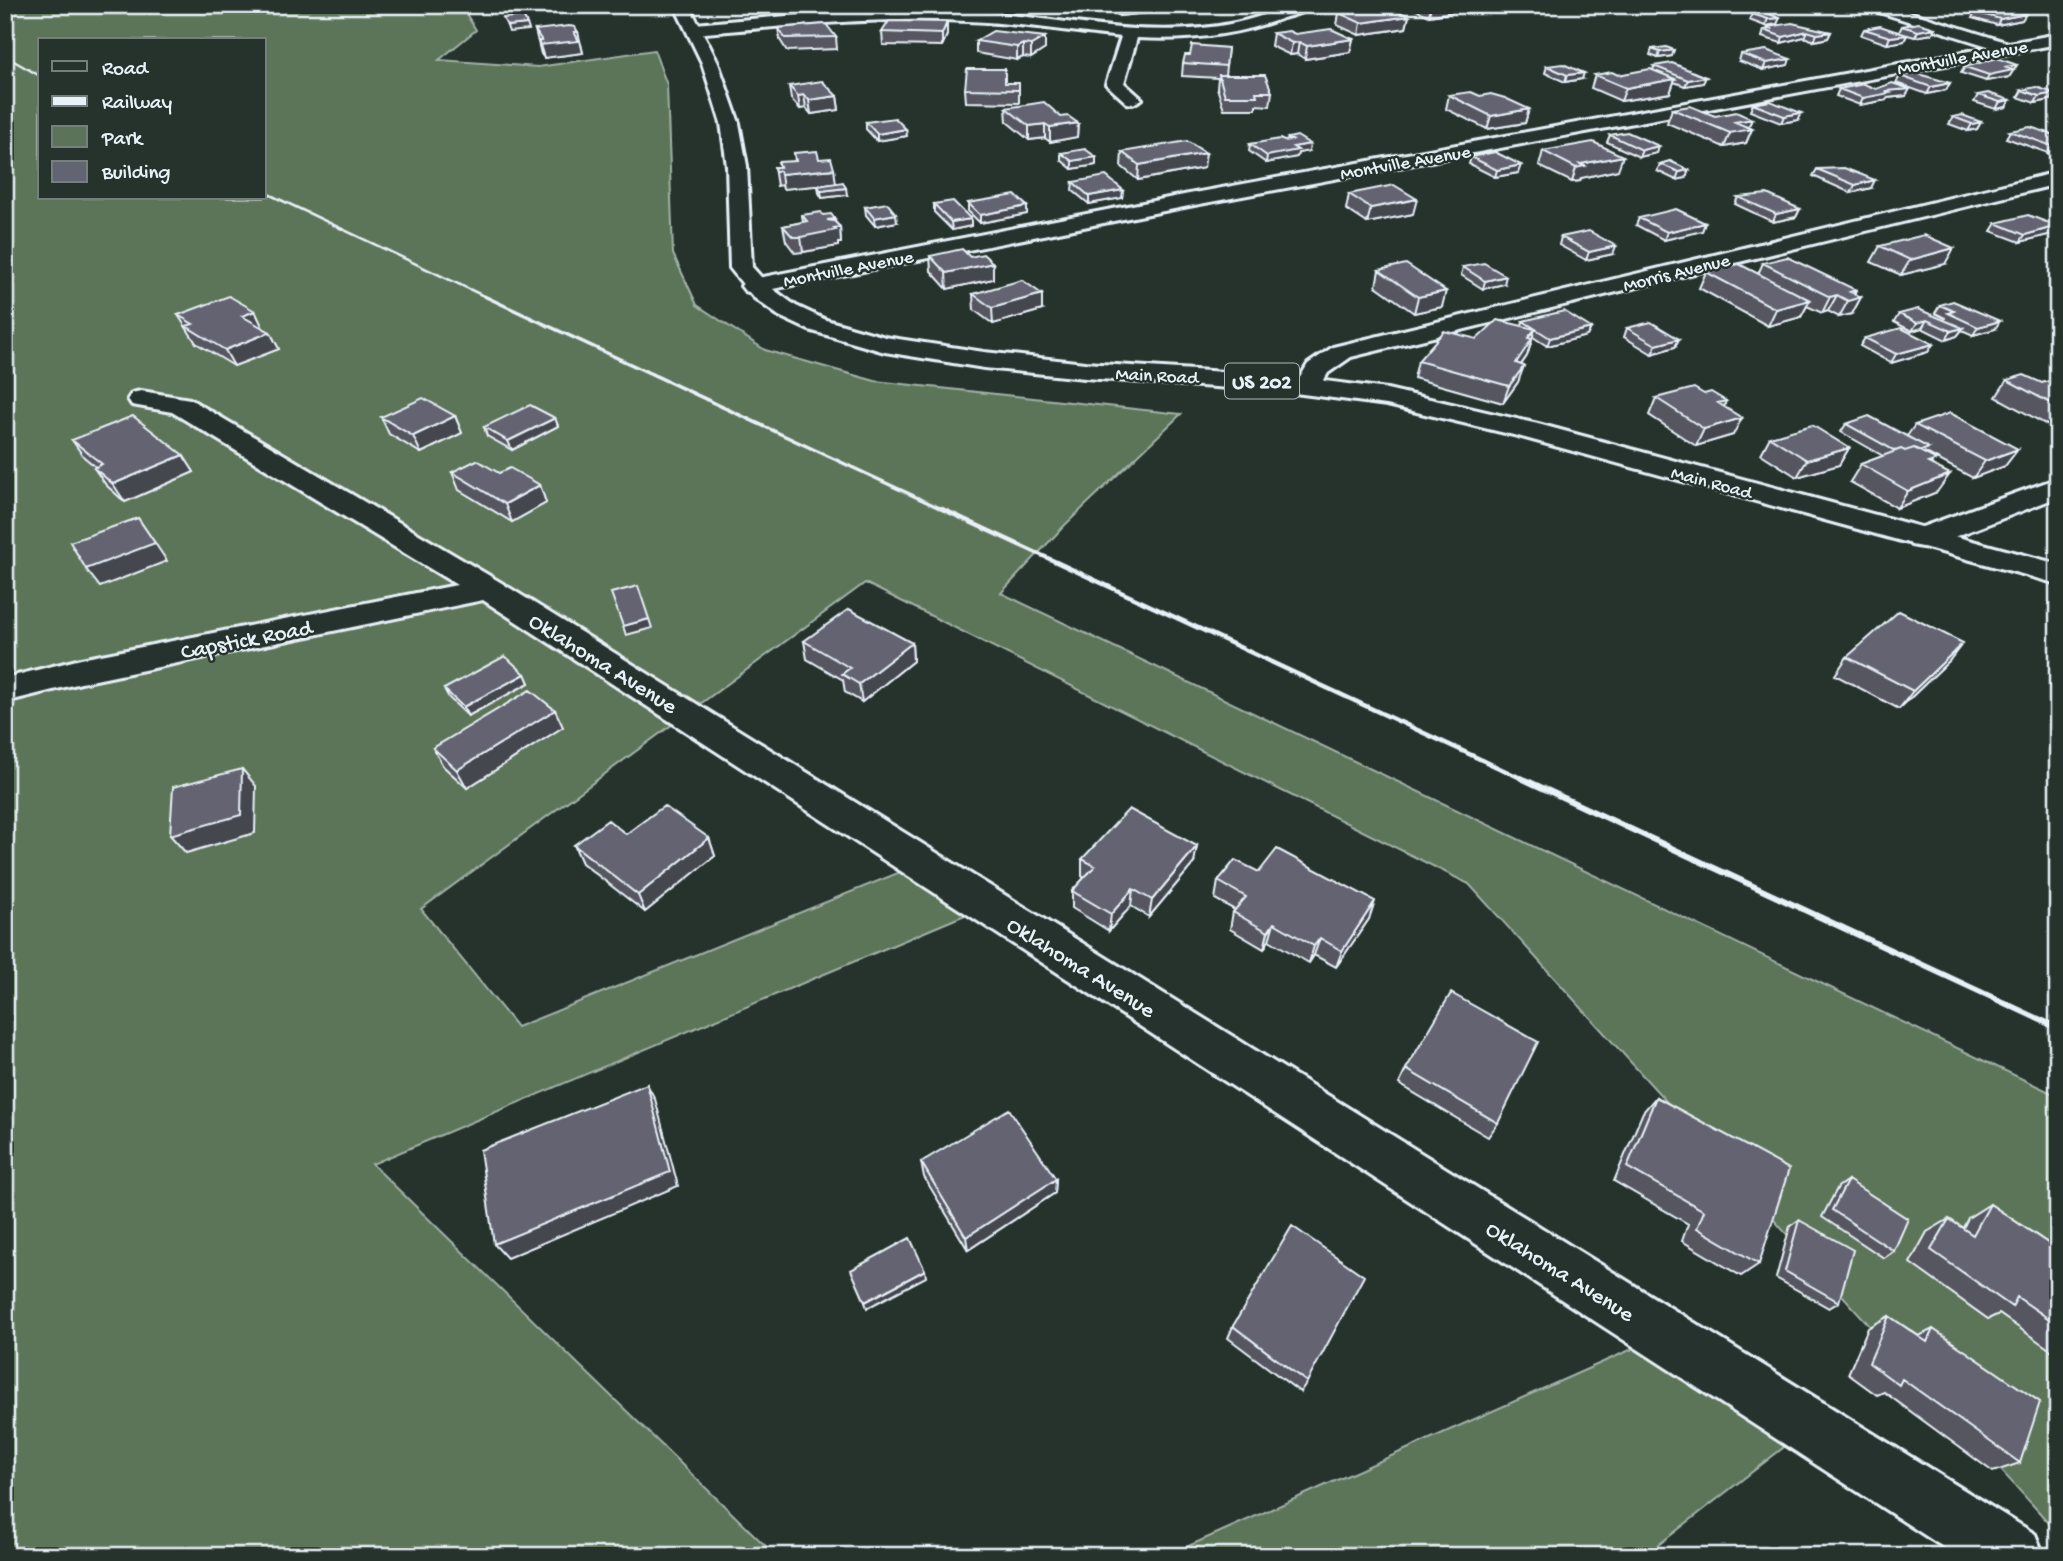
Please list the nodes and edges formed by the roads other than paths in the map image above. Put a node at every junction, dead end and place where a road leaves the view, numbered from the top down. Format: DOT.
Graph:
graph roads {
  1 [pos="681,5"];
  2 [pos="1306,5"];
  3 [pos="1871,5"];
  4 [pos="1035,6"];
  5 [pos="1018,20"];
  6 [pos="695,29"];
  7 [pos="1130,34"];
  8 [pos="2058,39"];
  9 [pos="2009,47"];
  10 [pos="2046,58"];
  11 [pos="1133,99"];
  12 [pos="2058,178"];
  13 [pos="753,286"];
  14 [pos="1308,386"];
  15 [pos="141,399"];
  16 [pos="2058,487"];
  17 [pos="1922,538"];
  18 [pos="2058,573"];
  19 [pos="488,589"];
  20 [pos="5,690"];
  21 [pos="2013,1556"];
  1 -- 6 [label="street"];
  2 -- 7 [label="street"];
  3 -- 9 [label="street"];
  4 -- 5 [label="street"];
  5 -- 6 [label="street"];
  5 -- 7 [label="street"];
  6 -- 13 [label="street"];
  7 -- 11 [label="street"];
  8 -- 9 [label="street, Montville Avenue"];
  9 -- 10 [label="street"];
  9 -- 13 [label="street, Montville Avenue"];
  12 -- 14 [label="street, Morris Avenue"];
  13 -- 14 [label="street, Main Road / US 202"];
  14 -- 17 [label="street, Main Road / US 202"];
  15 -- 19 [label="street, Oklahoma Avenue"];
  16 -- 17 [label="street"];
  17 -- 18 [label="street, Main Road / US 202"];
  19 -- 20 [label="street, Capstick Road"];
  19 -- 21 [label="street, Oklahoma Avenue"];
}
